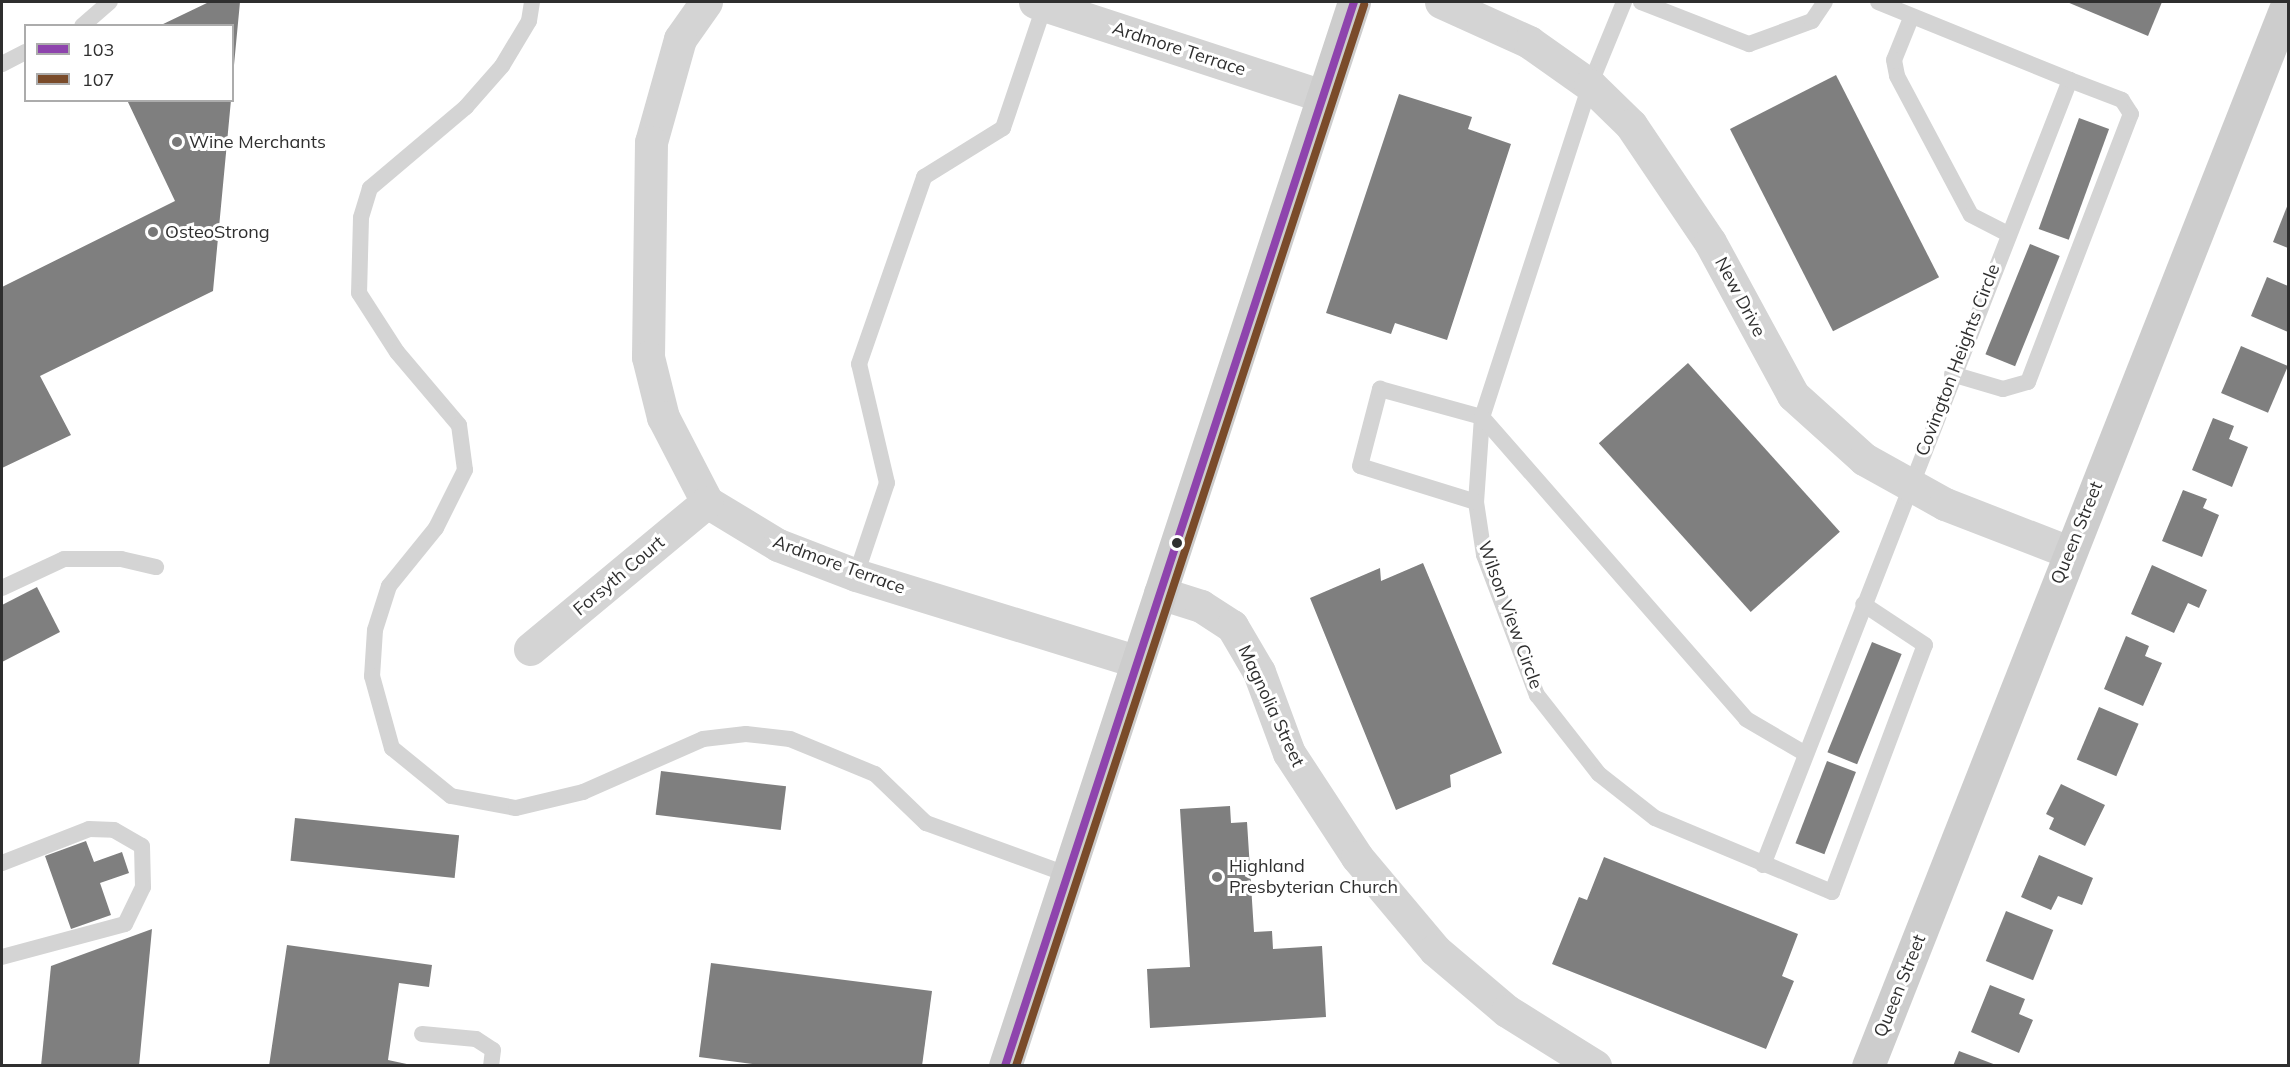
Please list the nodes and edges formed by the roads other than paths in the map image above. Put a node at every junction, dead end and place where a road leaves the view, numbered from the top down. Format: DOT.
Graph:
graph roads {
  1 [pos="110,2"];
  2 [pos="532,2"];
  3 [pos="706,2"];
  4 [pos="1354,2"];
  5 [pos="1441,2"];
  6 [pos="1624,2"];
  7 [pos="1641,2"];
  8 [pos="1826,2"];
  9 [pos="1878,2"];
  10 [pos="2288,2"];
  11 [pos="1040,3"];
  12 [pos="1911,18"];
  13 [pos="84,24"];
  14 [pos="24,53"];
  15 [pos="2,64"];
  16 [pos="2070,80"];
  17 [pos="1590,85"];
  18 [pos="1322,96"];
  19 [pos="2008,234"];
  20 [pos="1953,374"];
  21 [pos="1482,417"];
  22 [pos="1910,486"];
  23 [pos="707,502"];
  24 [pos="1476,502"];
  25 [pos="2069,552"];
  26 [pos="156,567"];
  27 [pos="856,575"];
  28 [pos="2,588"];
  29 [pos="1160,593"];
  30 [pos="1863,604"];
  31 [pos="530,649"];
  32 [pos="1136,661"];
  33 [pos="1806,754"];
  34 [pos="2,863"];
  35 [pos="1763,865"];
  36 [pos="1066,874"];
  37 [pos="2,957"];
  38 [pos="422,1034"];
  39 [pos="492,1065"];
  40 [pos="1005,1065"];
  41 [pos="1595,1065"];
  42 [pos="1868,1065"];
  1 -- 13 [label="lane"];
  2 -- 36 [label="lane"];
  3 -- 23 [label="street"];
  4 -- 18 [label="street"];
  5 -- 17 [label="street, New Drive"];
  6 -- 17 [label="lane"];
  7 -- 8 [label="lane"];
  9 -- 12 [label="lane"];
  10 -- 25 [label="street, Queen Street"];
  11 -- 18 [label="street, Ardmore Terrace"];
  11 -- 27 [label="lane"];
  12 -- 16 [label="lane"];
  12 -- 19 [label="lane"];
  14 -- 15 [label="lane"];
  16 -- 19 [label="lane, Covington Heights Circle"];
  16 -- 20 [label="lane"];
  17 -- 21 [label="lane, Wilson View Circle"];
  17 -- 22 [label="street, New Drive"];
  18 -- 29 [label="street"];
  19 -- 20 [label="lane, Covington Heights Circle"];
  20 -- 22 [label="lane, Covington Heights Circle"];
  21 -- 24 [label="lane, Wilson View Circle"];
  21 -- 24 [label="lane"];
  21 -- 33 [label="lane"];
  22 -- 25 [label="street, New Drive"];
  22 -- 30 [label="lane"];
  23 -- 27 [label="street, Ardmore Terrace"];
  23 -- 31 [label="street, Forsyth Court"];
  24 -- 35 [label="lane, Wilson View Circle"];
  25 -- 42 [label="street, Queen Street"];
  26 -- 28 [label="lane"];
  27 -- 32 [label="street, Ardmore Terrace"];
  29 -- 32 [label="street"];
  29 -- 41 [label="street, Magnolia Street"];
  30 -- 33 [label="lane"];
  30 -- 35 [label="lane, Wilson View Circle"];
  32 -- 36 [label="street"];
  33 -- 35 [label="lane"];
  34 -- 37 [label="lane"];
  36 -- 40 [label="street"];
  38 -- 39 [label="lane"];
}
